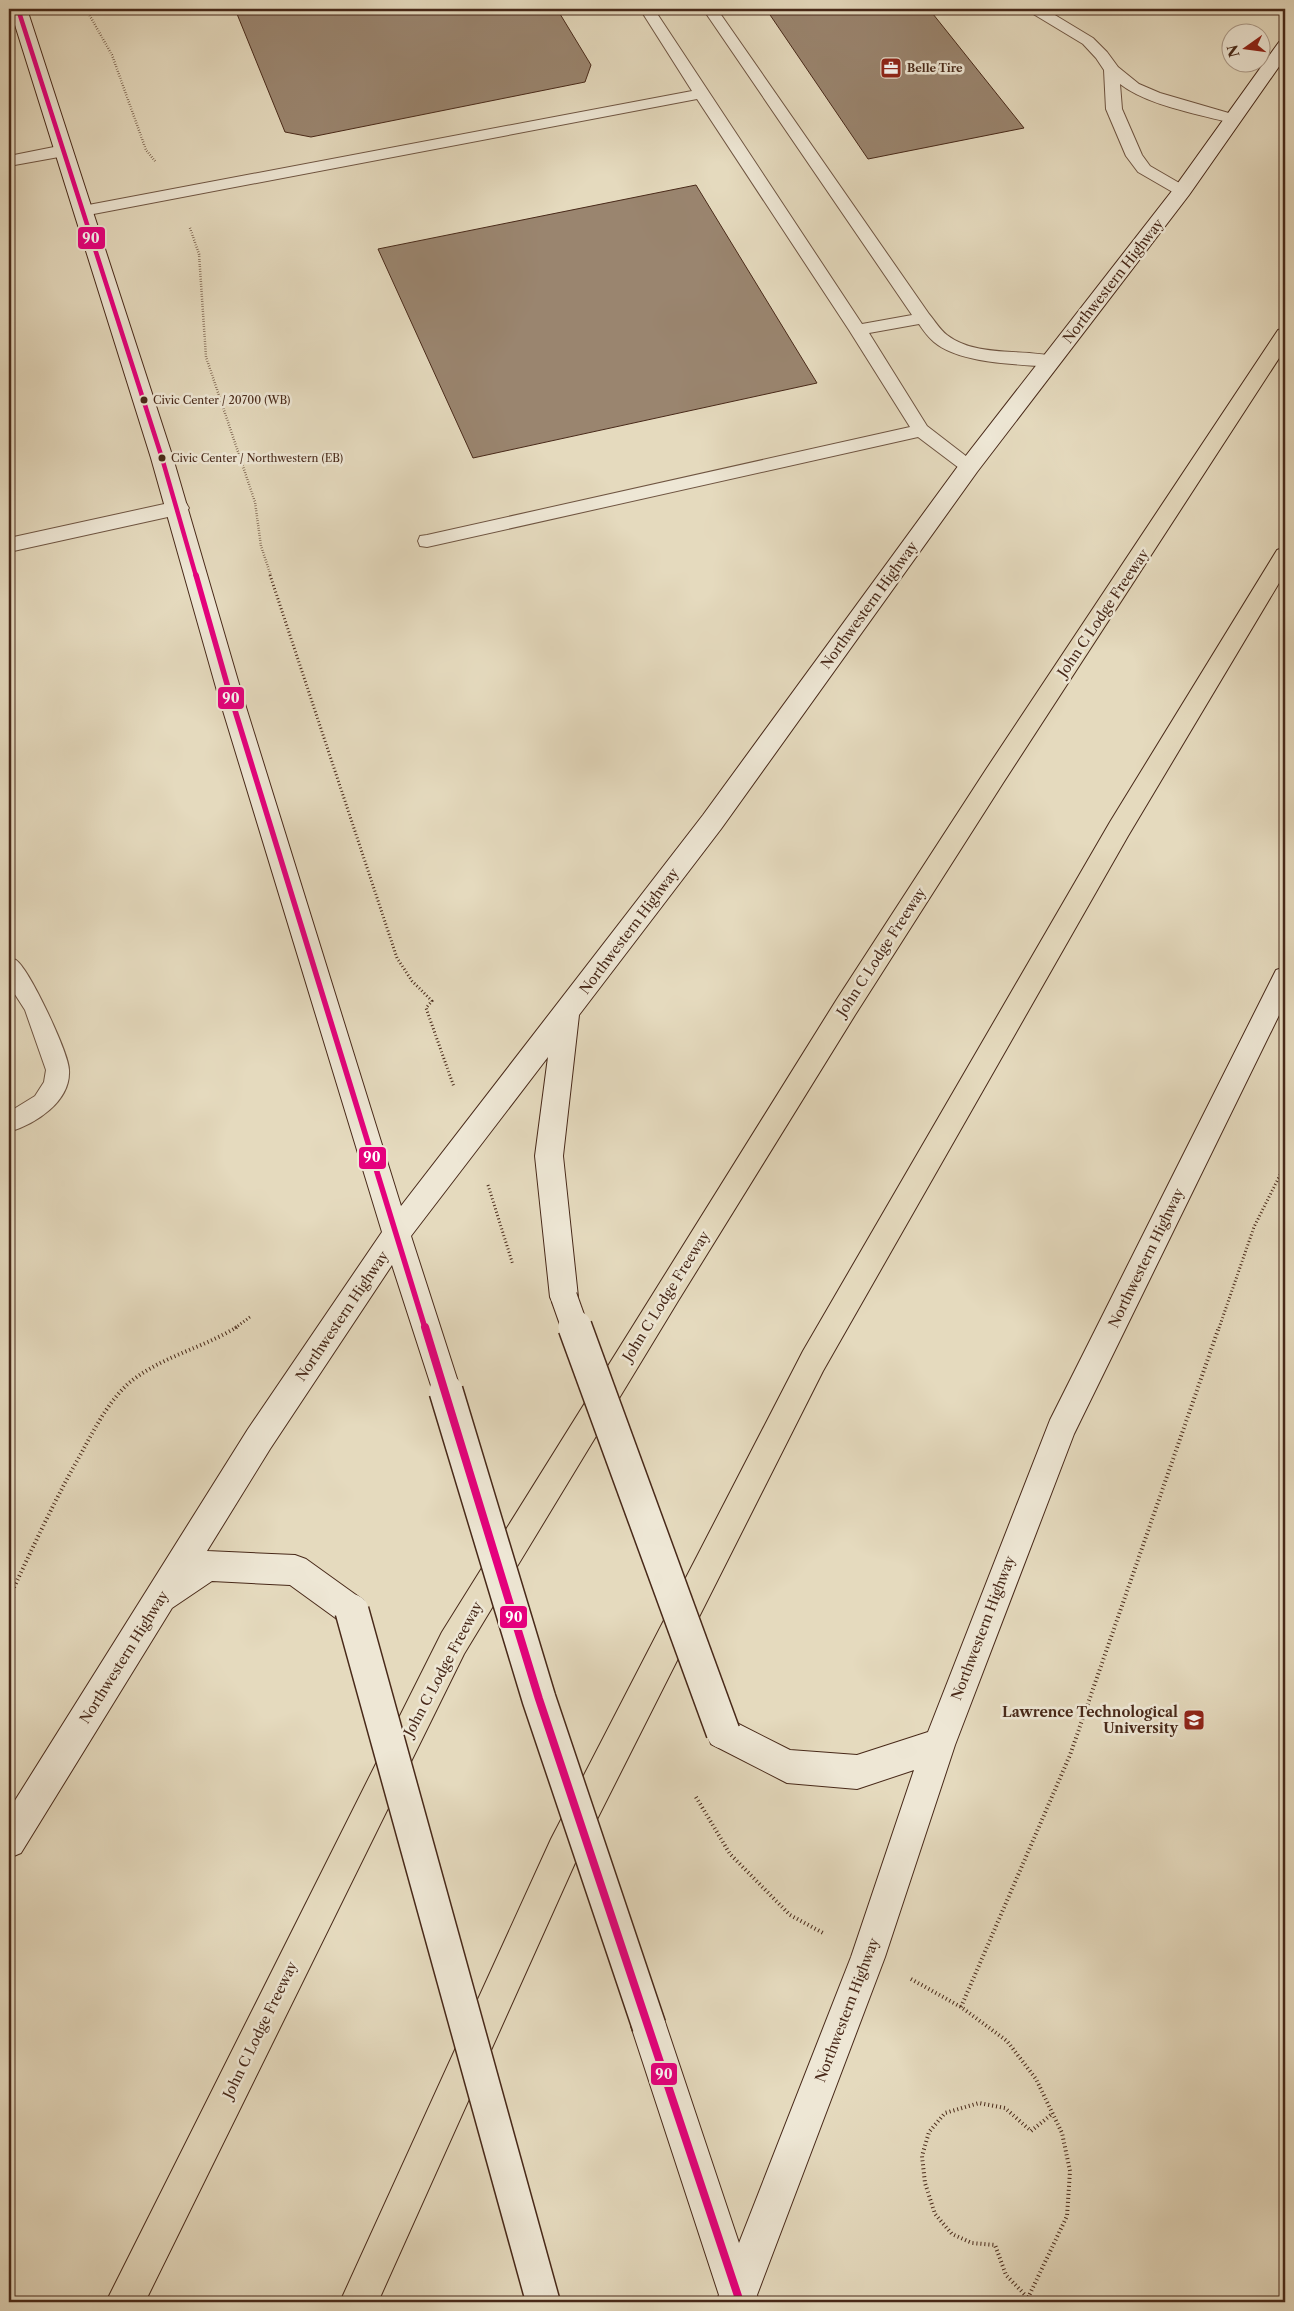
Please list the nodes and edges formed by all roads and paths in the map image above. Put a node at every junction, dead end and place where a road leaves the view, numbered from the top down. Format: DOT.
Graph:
graph roads {
  1 [pos="18,9"];
  2 [pos="86,9"];
  3 [pos="647,9"];
  4 [pos="710,9"];
  5 [pos="1035,9"];
  6 [pos="1285,46"];
  7 [pos="1112,70"];
  8 [pos="701,94"];
  9 [pos="1233,119"];
  10 [pos="64,151"];
  11 [pos="9,161"];
  12 [pos="156,164"];
  13 [pos="1182,191"];
  14 [pos="83,211"];
  15 [pos="189,227"];
  16 [pos="923,318"];
  17 [pos="858,330"];
  18 [pos="1285,334"];
  19 [pos="1051,361"];
  20 [pos="921,430"];
  21 [pos="969,467"];
  22 [pos="178,508"];
  23 [pos="427,541"];
  24 [pos="9,546"];
  25 [pos="1285,555"];
  26 [pos="9,967"];
  27 [pos="1285,977"];
  28 [pos="426,1008"];
  29 [pos="566,1014"];
  30 [pos="9,1122"];
  31 [pos="1285,1165"];
  32 [pos="397,1233"];
  33 [pos="250,1318"];
  34 [pos="9,1598"];
  35 [pos="159,1601"];
  36 [pos="939,1745"];
  37 [pos="696,1797"];
  38 [pos="9,1841"];
  39 [pos="790,1915"];
  40 [pos="909,1978"];
  41 [pos="961,2007"];
  42 [pos="1052,2114"];
  43 [pos="738,2300"];
  44 [pos="1027,2300"];
  45 [pos="125,2302"];
  46 [pos="359,2302"];
  47 [pos="543,2302"];
  1 -- 10 [label="main road"];
  2 -- 12 [label="path"];
  3 -- 8 [label="lane"];
  4 -- 16 [label="lane"];
  5 -- 7 [label="lane"];
  6 -- 9 [label="main road, Northwestern Highway"];
  7 -- 9 [label="lane"];
  7 -- 13 [label="lane"];
  8 -- 14 [label="lane"];
  8 -- 17 [label="lane"];
  9 -- 13 [label="main road, Northwestern Highway"];
  10 -- 11 [label="main road"];
  10 -- 14 [label="main road"];
  13 -- 19 [label="main road, Northwestern Highway"];
  14 -- 22 [label="main road"];
  15 -- 28 [label="path"];
  16 -- 17 [label="lane"];
  16 -- 19 [label="lane"];
  17 -- 20 [label="lane"];
  18 -- 45 [label="highway, John C Lodge Freeway"];
  19 -- 21 [label="main road, Northwestern Highway"];
  20 -- 21 [label="lane"];
  20 -- 23 [label="lane"];
  21 -- 29 [label="main road, Northwestern Highway"];
  22 -- 24 [label="main road"];
  22 -- 32 [label="main road"];
  25 -- 46 [label="highway"];
  26 -- 30 [label="lane"];
  27 -- 36 [label="main road, Northwestern Highway"];
  29 -- 32 [label="main road, Northwestern Highway"];
  29 -- 36 [label="main road, bridge"];
  31 -- 41 [label="path"];
  32 -- 35 [label="main road, Northwestern Highway"];
  32 -- 43 [label="main road, bridge"];
  33 -- 34 [label="path"];
  35 -- 38 [label="main road, Northwestern Highway"];
  35 -- 47 [label="main road, bridge"];
  36 -- 43 [label="main road, Northwestern Highway"];
  37 -- 39 [label="path"];
  40 -- 41 [label="path"];
  41 -- 42 [label="path"];
  42 -- 44 [label="path"];
  42 -- 44 [label="path"];
}
